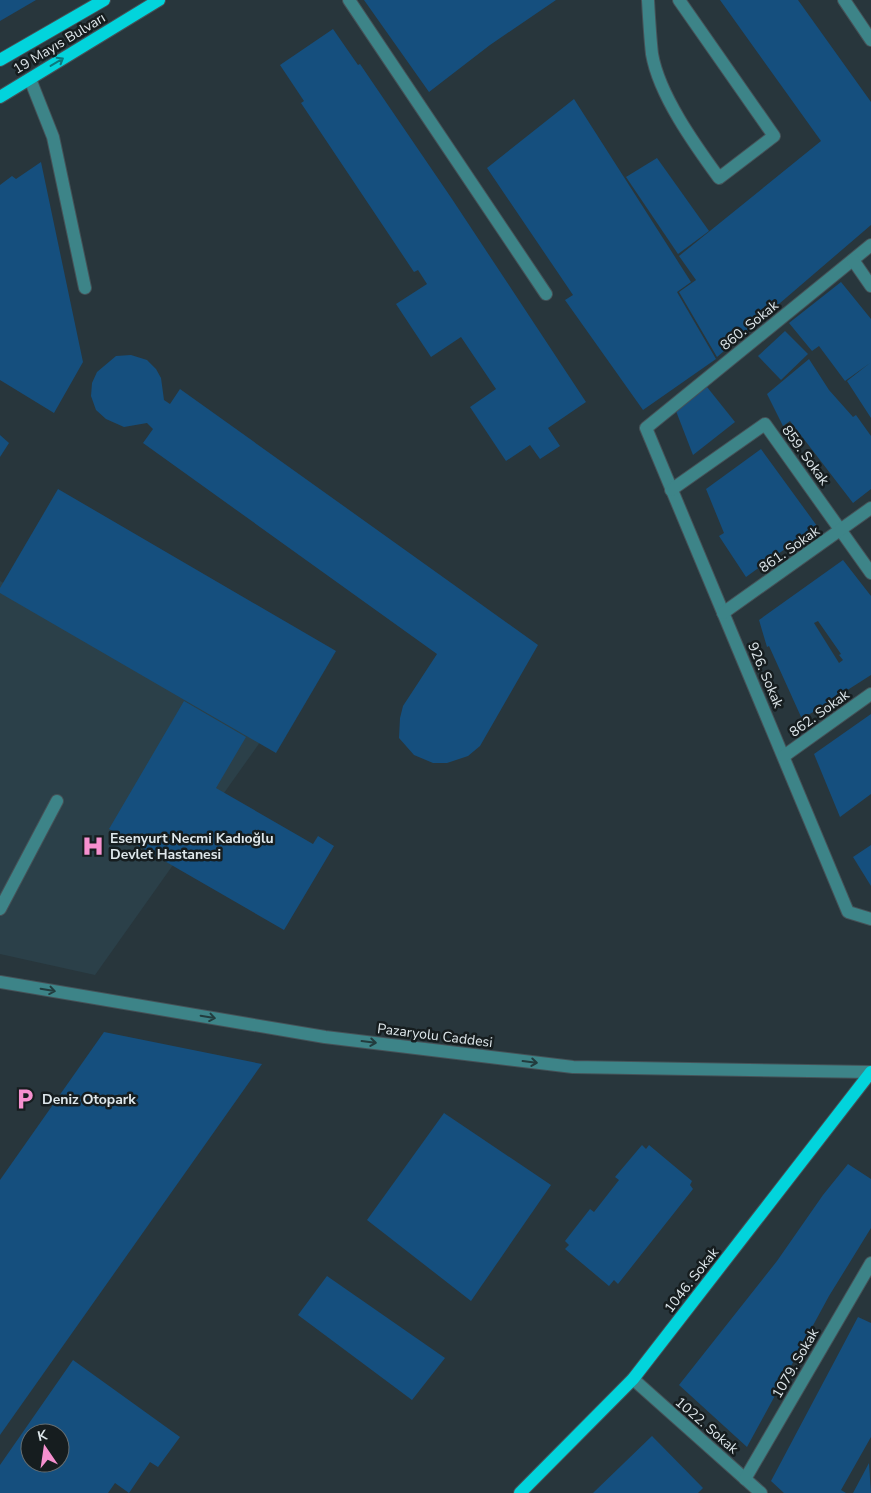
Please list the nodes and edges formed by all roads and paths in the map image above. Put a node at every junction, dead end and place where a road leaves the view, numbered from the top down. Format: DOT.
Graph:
graph roads {
  1 [pos="104,0"];
  2 [pos="159,0"];
  3 [pos="349,0"];
  4 [pos="648,0"];
  5 [pos="679,0"];
  6 [pos="844,0"];
  7 [pos="871,40"];
  8 [pos="0,60"];
  9 [pos="30,79"];
  10 [pos="0,96"];
  11 [pos="871,245"];
  12 [pos="853,260"];
  13 [pos="871,286"];
  14 [pos="85,288"];
  15 [pos="546,294"];
  16 [pos="646,428"];
  17 [pos="670,490"];
  18 [pos="871,508"];
  19 [pos="841,530"];
  20 [pos="871,573"];
  21 [pos="723,613"];
  22 [pos="871,694"];
  23 [pos="784,756"];
  24 [pos="57,801"];
  25 [pos="0,910"];
  26 [pos="871,919"];
  27 [pos="0,982"];
  28 [pos="871,1072"];
  29 [pos="871,1263"];
  30 [pos="633,1380"];
  31 [pos="745,1479"];
  32 [pos="520,1493"];
  33 [pos="761,1493"];
  1 -- 8 [label="main road, 19 Mayıs Bulvarı"];
  9 -- 2 [label="main road, 19 Mayıs Bulvarı, one-way"];
  3 -- 15 [label="street"];
  4 -- 5 [label="street"];
  6 -- 7 [label="street"];
  9 -- 10 [label="main road, 19 Mayıs Bulvarı"];
  9 -- 14 [label="street"];
  11 -- 12 [label="street, 860. Sokak"];
  12 -- 13 [label="street"];
  12 -- 16 [label="street, 860. Sokak"];
  16 -- 17 [label="street, 926. Sokak"];
  17 -- 19 [label="street, 859. Sokak"];
  17 -- 21 [label="street, 926. Sokak"];
  18 -- 19 [label="street, 861. Sokak"];
  19 -- 20 [label="street, 859. Sokak"];
  19 -- 21 [label="street, 861. Sokak"];
  21 -- 23 [label="street, 926. Sokak"];
  22 -- 23 [label="street, 862. Sokak"];
  23 -- 26 [label="street, 926. Sokak"];
  24 -- 25 [label="street"];
  27 -- 28 [label="street, Pazaryolu Caddesi, one-way"];
  28 -- 30 [label="main road, 1046. Sokak"];
  29 -- 31 [label="street, 1079. Sokak"];
  30 -- 31 [label="street, 1022. Sokak"];
  30 -- 32 [label="main road, 1046. Sokak"];
  31 -- 33 [label="street, 1022. Sokak"];
}
